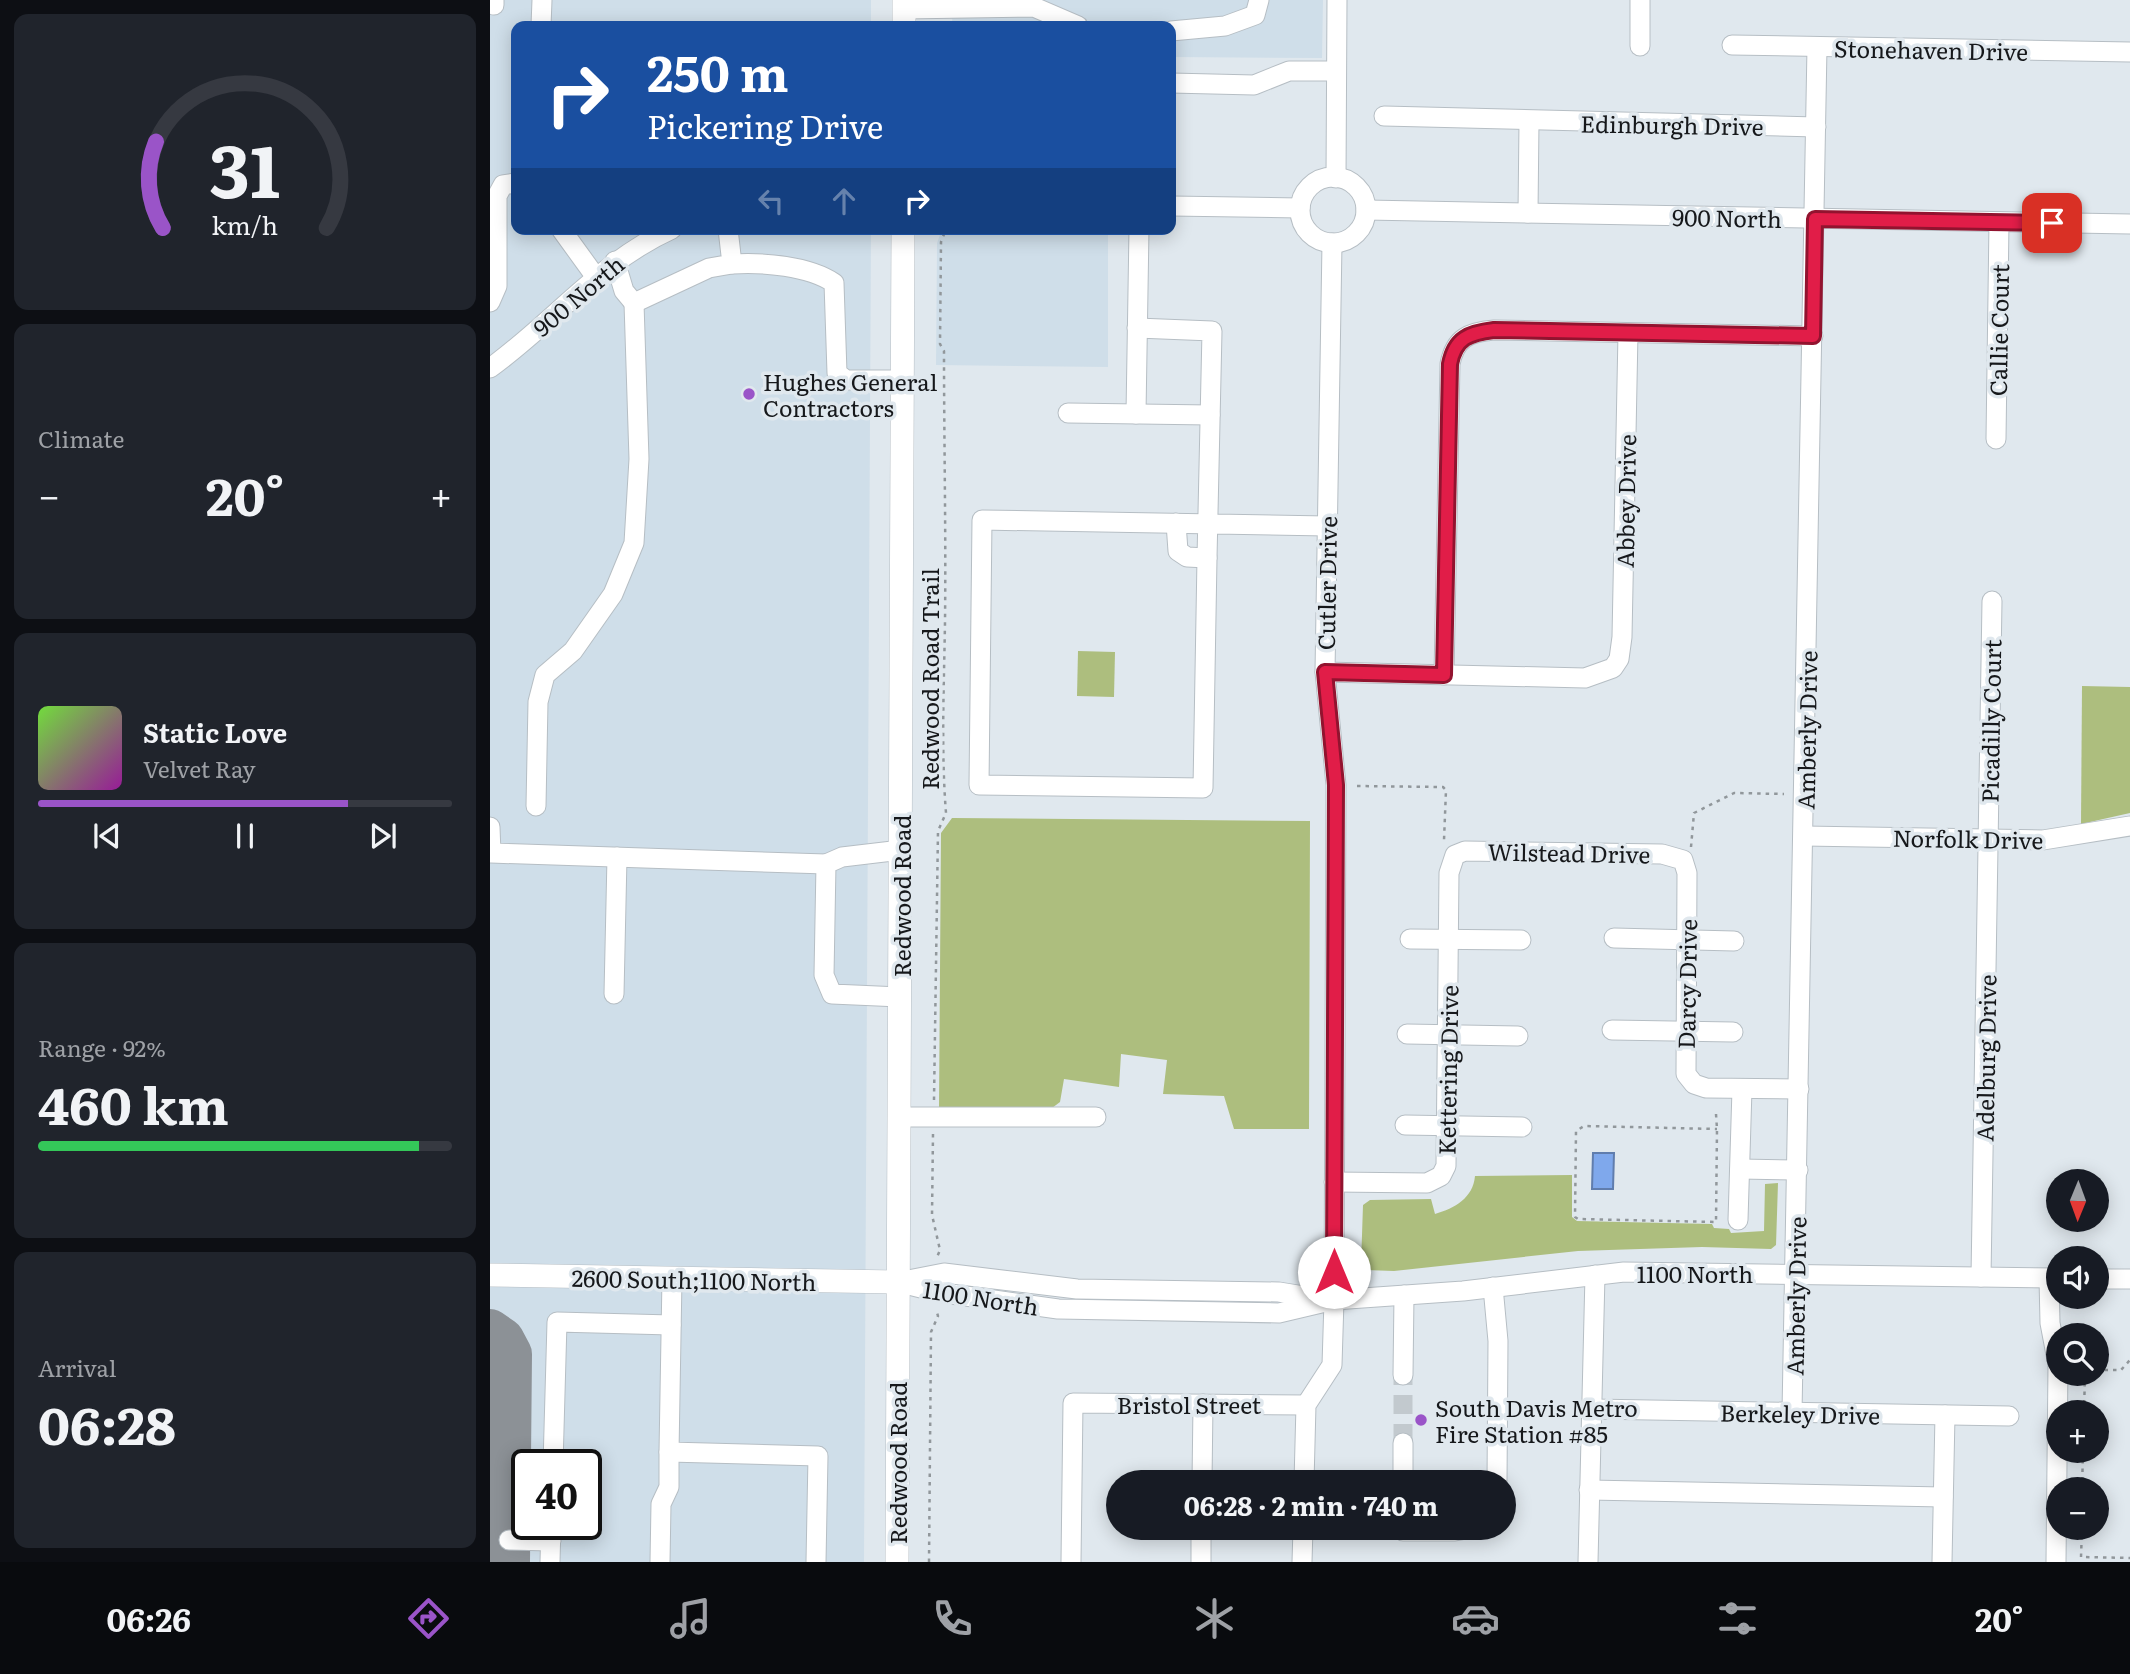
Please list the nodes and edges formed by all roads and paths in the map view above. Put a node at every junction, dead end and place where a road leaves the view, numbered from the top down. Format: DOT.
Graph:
graph roads {
  1 [pos="542,0"];
  2 [pos="1259,0"];
  3 [pos="1337,0"];
  4 [pos="1640,0"];
  5 [pos="1034,4"];
  6 [pos="904,12"];
  7 [pos="541,21"];
  8 [pos="1068,21"];
  9 [pos="1176,31"];
  10 [pos="1732,45"];
  11 [pos="1640,46"];
  12 [pos="1817,47"];
  13 [pos="2130,52"];
  14 [pos="1336,71"];
  15 [pos="1176,83"];
  16 [pos="1384,116"];
  17 [pos="1529,121"];
  18 [pos="1816,127"];
  19 [pos="1336,178"];
  20 [pos="511,184"];
  21 [pos="1176,206"];
  22 [pos="1300,208"];
  23 [pos="1366,211"];
  24 [pos="1528,213"];
  25 [pos="1815,219"];
  26 [pos="1999,222"];
  27 [pos="2130,224"];
  28 [pos="565,235"];
  29 [pos="660,235"];
  30 [pos="730,235"];
  31 [pos="903,235"];
  32 [pos="944,235"];
  33 [pos="1139,235"];
  34 [pos="1332,243"];
  35 [pos="615,261"];
  36 [pos="732,264"];
  37 [pos="595,276"];
  38 [pos="490,302"];
  39 [pos="634,303"];
  40 [pos="1138,328"];
  41 [pos="1628,332"];
  42 [pos="1813,336"];
  43 [pos="490,368"];
  44 [pos="904,380"];
  45 [pos="1068,413"];
  46 [pos="1136,414"];
  47 [pos="1210,415"];
  48 [pos="1996,439"];
  49 [pos="1175,523"];
  50 [pos="1208,524"];
  51 [pos="1327,526"];
  52 [pos="1207,558"];
  53 [pos="1992,601"];
  54 [pos="1325,672"];
  55 [pos="1444,675"];
  56 [pos="1357,786"];
  57 [pos="1784,794"];
  58 [pos="536,806"];
  59 [pos="2130,826"];
  60 [pos="490,827"];
  61 [pos="1804,835"];
  62 [pos="1443,838"];
  63 [pos="1988,840"];
  64 [pos="901,850"];
  65 [pos="1688,852"];
  66 [pos="490,853"];
  67 [pos="1455,855"];
  68 [pos="617,857"];
  69 [pos="826,864"];
  70 [pos="1614,938"];
  71 [pos="1410,939"];
  72 [pos="1448,939"];
  73 [pos="1521,940"];
  74 [pos="1686,940"];
  75 [pos="1734,941"];
  76 [pos="614,994"];
  77 [pos="900,997"];
  78 [pos="1612,1030"];
  79 [pos="1685,1031"];
  80 [pos="1733,1032"];
  81 [pos="1407,1034"];
  82 [pos="1448,1034"];
  83 [pos="1518,1036"];
  84 [pos="1741,1089"];
  85 [pos="1799,1089"];
  86 [pos="1716,1114"];
  87 [pos="898,1117"];
  88 [pos="934,1117"];
  89 [pos="1096,1117"];
  90 [pos="1405,1125"];
  91 [pos="1448,1126"];
  92 [pos="1522,1127"];
  93 [pos="1717,1129"];
  94 [pos="1740,1168"];
  95 [pos="1798,1170"];
  96 [pos="1334,1182"];
  97 [pos="1738,1220"];
  98 [pos="938,1251"];
  99 [pos="1796,1273"];
  100 [pos="490,1275"];
  101 [pos="1595,1275"];
  102 [pos="1981,1277"];
  103 [pos="672,1278"];
  104 [pos="2046,1278"];
  105 [pos="2109,1279"];
  106 [pos="2130,1279"];
  107 [pos="897,1282"];
  108 [pos="1493,1287"];
  109 [pos="1404,1295"];
  110 [pos="1334,1300"];
  111 [pos="2051,1309"];
  112 [pos="936,1314"];
  113 [pos="671,1325"];
  114 [pos="2130,1360"];
  115 [pos="2109,1370"];
  116 [pos="1403,1375"];
  117 [pos="1203,1404"];
  118 [pos="1306,1405"];
  119 [pos="1592,1409"];
  120 [pos="1792,1413"];
  121 [pos="1945,1415"];
  122 [pos="2009,1416"];
  123 [pos="1403,1443"];
  124 [pos="553,1449"];
  125 [pos="669,1452"];
  126 [pos="1202,1470"];
  127 [pos="1304,1470"];
  128 [pos="1403,1470"];
  129 [pos="1497,1470"];
  130 [pos="1589,1490"];
  131 [pos="1944,1497"];
  132 [pos="551,1540"];
  133 [pos="1201,1540"];
  134 [pos="1303,1540"];
  135 [pos="2082,1540"];
  136 [pos="2130,1558"];
  137 [pos="551,1562"];
  138 [pos="660,1562"];
  139 [pos="816,1562"];
  140 [pos="897,1562"];
  141 [pos="929,1562"];
  142 [pos="1071,1562"];
  143 [pos="1200,1562"];
  144 [pos="1302,1562"];
  145 [pos="1588,1562"];
  146 [pos="1942,1562"];
  147 [pos="2056,1562"];
  1 -- 7 [label="street"];
  2 -- 9 [label="street"];
  3 -- 14 [label="street"];
  4 -- 11 [label="street"];
  5 -- 6 [label="street"];
  5 -- 8 [label="street"];
  10 -- 12 [label="street, Stonehaven Drive"];
  12 -- 13 [label="street, Stonehaven Drive"];
  12 -- 18 [label="street, Amberly Drive"];
  14 -- 15 [label="street"];
  14 -- 19 [label="street"];
  16 -- 17 [label="street, Edinburgh Drive"];
  17 -- 18 [label="street, Edinburgh Drive"];
  17 -- 24 [label="street"];
  18 -- 25 [label="street, Amberly Drive"];
  19 -- 22 [label="street"];
  19 -- 23 [label="street"];
  20 -- 38 [label="street"];
  21 -- 22 [label="street"];
  22 -- 34 [label="street"];
  23 -- 24 [label="street, 900 North"];
  23 -- 34 [label="street"];
  24 -- 25 [label="street, 900 North"];
  25 -- 26 [label="street, 900 North"];
  25 -- 42 [label="street, Amberly Drive"];
  26 -- 27 [label="street, 900 North"];
  26 -- 48 [label="street, Callie Court"];
  28 -- 37 [label="street"];
  29 -- 35 [label="street, 900 North"];
  30 -- 36 [label="street"];
  31 -- 44 [label="main road, Redwood Road"];
  32 -- 88 [label="path, Redwood Road Trail"];
  33 -- 40 [label="street"];
  34 -- 51 [label="street, Cutler Drive"];
  35 -- 37 [label="street, 900 North"];
  35 -- 39 [label="street"];
  36 -- 39 [label="street"];
  36 -- 44 [label="street"];
  37 -- 43 [label="street, 900 North"];
  39 -- 58 [label="street"];
  40 -- 46 [label="street"];
  40 -- 47 [label="street"];
  41 -- 42 [label="street"];
  41 -- 55 [label="street"];
  41 -- 55 [label="street, Abbey Drive"];
  42 -- 61 [label="street, Amberly Drive"];
  44 -- 64 [label="main road, Redwood Road"];
  45 -- 46 [label="street"];
  46 -- 47 [label="street"];
  47 -- 50 [label="street"];
  49 -- 50 [label="street"];
  49 -- 52 [label="street"];
  49 -- 52 [label="street"];
  50 -- 51 [label="street"];
  50 -- 52 [label="street"];
  51 -- 54 [label="street, Cutler Drive"];
  53 -- 63 [label="street, Picadilly Court"];
  54 -- 55 [label="street"];
  54 -- 96 [label="street, Cutler Drive"];
  56 -- 62 [label="path"];
  57 -- 65 [label="path"];
  59 -- 63 [label="street, Norfolk Drive"];
  60 -- 66 [label="street"];
  61 -- 63 [label="street, Norfolk Drive"];
  61 -- 85 [label="street, Amberly Drive"];
  63 -- 102 [label="street, Adelburg Drive"];
  64 -- 69 [label="street"];
  64 -- 77 [label="main road, Redwood Road"];
  65 -- 67 [label="street, Wilstead Drive"];
  65 -- 74 [label="street, Darcy Drive"];
  66 -- 68 [label="street"];
  67 -- 72 [label="street, Kettering Drive"];
  68 -- 69 [label="street"];
  68 -- 76 [label="street"];
  69 -- 77 [label="street"];
  70 -- 74 [label="street"];
  71 -- 72 [label="street"];
  72 -- 73 [label="street"];
  72 -- 82 [label="street, Kettering Drive"];
  74 -- 75 [label="street"];
  74 -- 79 [label="street, Darcy Drive"];
  77 -- 87 [label="main road, Redwood Road"];
  78 -- 79 [label="street"];
  79 -- 80 [label="street"];
  79 -- 84 [label="street, Darcy Drive"];
  81 -- 82 [label="street"];
  82 -- 83 [label="street"];
  82 -- 91 [label="street, Kettering Drive"];
  84 -- 85 [label="street, Darcy Drive"];
  84 -- 94 [label="street"];
  85 -- 95 [label="street, Amberly Drive"];
  86 -- 93 [label="path"];
  87 -- 88 [label="street"];
  87 -- 107 [label="main road, Redwood Road"];
  88 -- 89 [label="street"];
  88 -- 98 [label="path, Redwood Road Trail"];
  90 -- 91 [label="street"];
  91 -- 92 [label="street"];
  91 -- 96 [label="street, Kettering Drive"];
  93 -- 93 [label="path"];
  94 -- 95 [label="street"];
  94 -- 97 [label="street"];
  95 -- 99 [label="street, Amberly Drive"];
  96 -- 110 [label="street, Cutler Drive"];
  99 -- 101 [label="street, 1100 North"];
  99 -- 102 [label="street, 1100 North"];
  99 -- 120 [label="street, Amberly Drive"];
  100 -- 103 [label="main road, 2600 South;1100 North"];
  101 -- 108 [label="street, 1100 North"];
  101 -- 119 [label="street"];
  102 -- 104 [label="street, 1100 North"];
  103 -- 107 [label="main road, 2600 South;1100 North"];
  103 -- 113 [label="street"];
  105 -- 106 [label="street"];
  107 -- 110 [label="street, 1100 North"];
  107 -- 140 [label="main road, Redwood Road"];
  108 -- 109 [label="street, 1100 North"];
  108 -- 129 [label="street"];
  109 -- 110 [label="street, 1100 North"];
  109 -- 116 [label="street"];
  110 -- 118 [label="street, Cutler Drive"];
  111 -- 147 [label="street"];
  112 -- 141 [label="path"];
  113 -- 124 [label="street"];
  113 -- 125 [label="street"];
  114 -- 115 [label="path"];
  117 -- 118 [label="street, Bristol Street"];
  117 -- 126 [label="street"];
  117 -- 142 [label="street, Bristol Street"];
  118 -- 127 [label="street"];
  119 -- 120 [label="street, Berkeley Drive"];
  119 -- 130 [label="street"];
  120 -- 121 [label="street, Berkeley Drive"];
  121 -- 122 [label="street, Berkeley Drive"];
  121 -- 131 [label="street"];
  123 -- 128 [label="street"];
  125 -- 138 [label="street"];
  125 -- 139 [label="street"];
  130 -- 131 [label="street"];
  130 -- 145 [label="street"];
  131 -- 146 [label="street"];
  132 -- 137 [label="street"];
  133 -- 143 [label="street"];
  134 -- 144 [label="street"];
  135 -- 136 [label="path"];
}
